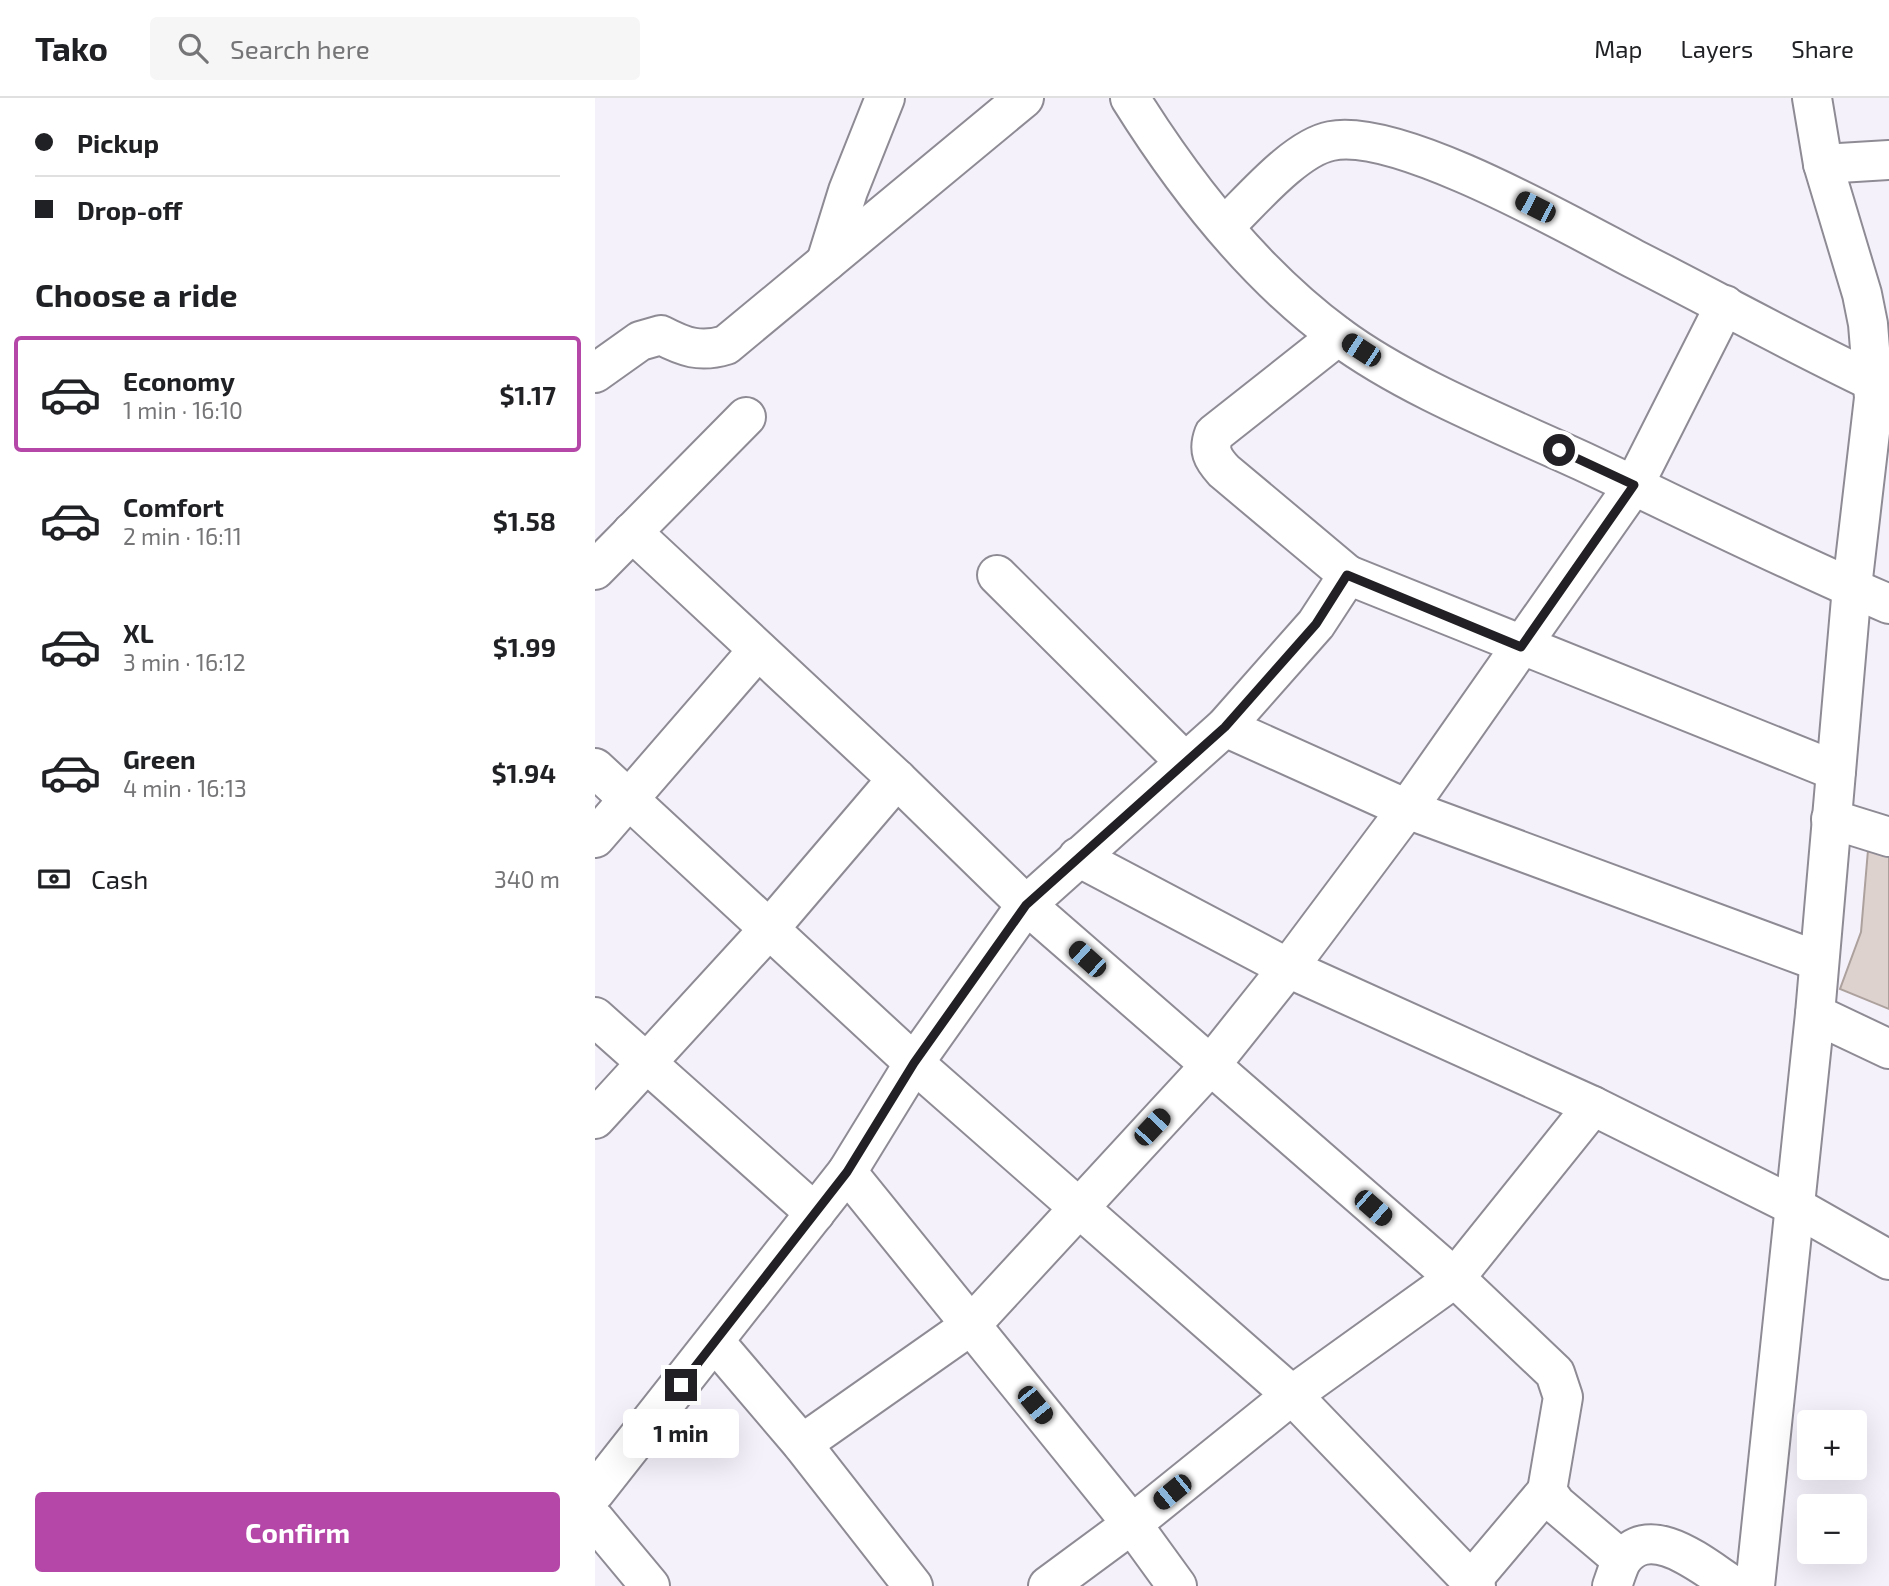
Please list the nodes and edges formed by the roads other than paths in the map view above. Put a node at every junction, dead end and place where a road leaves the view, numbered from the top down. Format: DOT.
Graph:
graph roads {
  1 [pos="885,98"];
  2 [pos="1024,98"];
  3 [pos="1130,98"];
  4 [pos="1812,98"];
  5 [pos="1889,160"];
  6 [pos="1823,163"];
  7 [pos="1225,226"];
  8 [pos="826,262"];
  9 [pos="1725,305"];
  10 [pos="1338,336"];
  11 [pos="595,373"];
  12 [pos="1880,385"];
  13 [pos="746,417"];
  14 [pos="1634,485"];
  15 [pos="632,532"];
  16 [pos="595,570"];
  17 [pos="997,575"];
  18 [pos="1347,575"];
  19 [pos="1853,587"];
  20 [pos="1889,604"];
  21 [pos="1521,647"];
  22 [pos="758,650"];
  23 [pos="1225,727"];
  24 [pos="1184,761"];
  25 [pos="595,768"];
  26 [pos="1836,771"];
  27 [pos="897,779"];
  28 [pos="628,800"];
  29 [pos="1407,809"];
  30 [pos="1831,820"];
  31 [pos="1889,837"];
  32 [pos="595,838"];
  33 [pos="1078,857"];
  34 [pos="1026,905"];
  35 [pos="769,929"];
  36 [pos="1818,961"];
  37 [pos="1289,968"];
  38 [pos="1815,1014"];
  39 [pos="595,1017"];
  40 [pos="1889,1049"];
  41 [pos="644,1063"];
  42 [pos="914,1063"];
  43 [pos="1209,1066"];
  44 [pos="1593,1107"];
  45 [pos="595,1119"];
  46 [pos="847,1172"];
  47 [pos="1794,1206"];
  48 [pos="1076,1209"];
  49 [pos="815,1213"];
  50 [pos="1889,1260"];
  51 [pos="1455,1278"];
  52 [pos="970,1326"];
  53 [pos="715,1342"];
  54 [pos="1292,1395"];
  55 [pos="802,1444"];
  56 [pos="1547,1491"];
  57 [pos="595,1492"];
  58 [pos="595,1520"];
  59 [pos="1132,1524"];
  60 [pos="1617,1573"];
  61 [pos="1473,1583"];
  62 [pos="650,1586"];
  63 [pos="913,1586"];
  64 [pos="1048,1586"];
  65 [pos="1177,1586"];
  66 [pos="1734,1586"];
  67 [pos="1755,1586"];
  1 -- 8 [label="street"];
  2 -- 8 [label="street"];
  3 -- 7 [label="street"];
  4 -- 6 [label="street"];
  5 -- 6 [label="street"];
  6 -- 12 [label="street"];
  7 -- 9 [label="street"];
  7 -- 10 [label="street"];
  8 -- 11 [label="street"];
  9 -- 12 [label="street"];
  9 -- 14 [label="street"];
  10 -- 14 [label="street"];
  10 -- 18 [label="street"];
  12 -- 19 [label="street"];
  13 -- 15 [label="street"];
  14 -- 19 [label="street"];
  14 -- 21 [label="street"];
  15 -- 16 [label="street"];
  15 -- 22 [label="street"];
  17 -- 24 [label="street"];
  18 -- 21 [label="street"];
  18 -- 23 [label="street"];
  19 -- 20 [label="street"];
  19 -- 26 [label="street"];
  21 -- 26 [label="street"];
  21 -- 29 [label="street"];
  22 -- 27 [label="street"];
  22 -- 28 [label="street"];
  23 -- 24 [label="street"];
  23 -- 29 [label="street"];
  24 -- 33 [label="street"];
  25 -- 28 [label="street"];
  26 -- 30 [label="street"];
  27 -- 34 [label="street"];
  27 -- 35 [label="street"];
  28 -- 32 [label="street"];
  28 -- 35 [label="street"];
  29 -- 36 [label="street"];
  29 -- 37 [label="street"];
  30 -- 31 [label="street"];
  30 -- 36 [label="street"];
  33 -- 34 [label="street"];
  33 -- 37 [label="street"];
  34 -- 42 [label="street"];
  34 -- 43 [label="street"];
  35 -- 41 [label="street"];
  35 -- 42 [label="street"];
  36 -- 38 [label="street"];
  37 -- 43 [label="street"];
  37 -- 44 [label="street"];
  38 -- 40 [label="street"];
  38 -- 47 [label="street"];
  39 -- 41 [label="street"];
  41 -- 45 [label="street"];
  41 -- 49 [label="street"];
  42 -- 46 [label="street"];
  42 -- 48 [label="street"];
  43 -- 48 [label="street"];
  43 -- 51 [label="street"];
  44 -- 47 [label="street"];
  44 -- 51 [label="street"];
  46 -- 49 [label="street"];
  46 -- 52 [label="street"];
  47 -- 50 [label="street"];
  47 -- 67 [label="street"];
  48 -- 52 [label="street"];
  48 -- 54 [label="street"];
  49 -- 53 [label="street"];
  51 -- 54 [label="street"];
  51 -- 56 [label="street"];
  52 -- 55 [label="street"];
  52 -- 59 [label="street"];
  53 -- 55 [label="street"];
  53 -- 57 [label="street"];
  54 -- 59 [label="street"];
  54 -- 61 [label="street"];
  55 -- 63 [label="street"];
  56 -- 60 [label="street"];
  56 -- 61 [label="street"];
  58 -- 62 [label="street"];
  59 -- 64 [label="street"];
  59 -- 65 [label="street"];
  60 -- 66 [label="street"];
}
